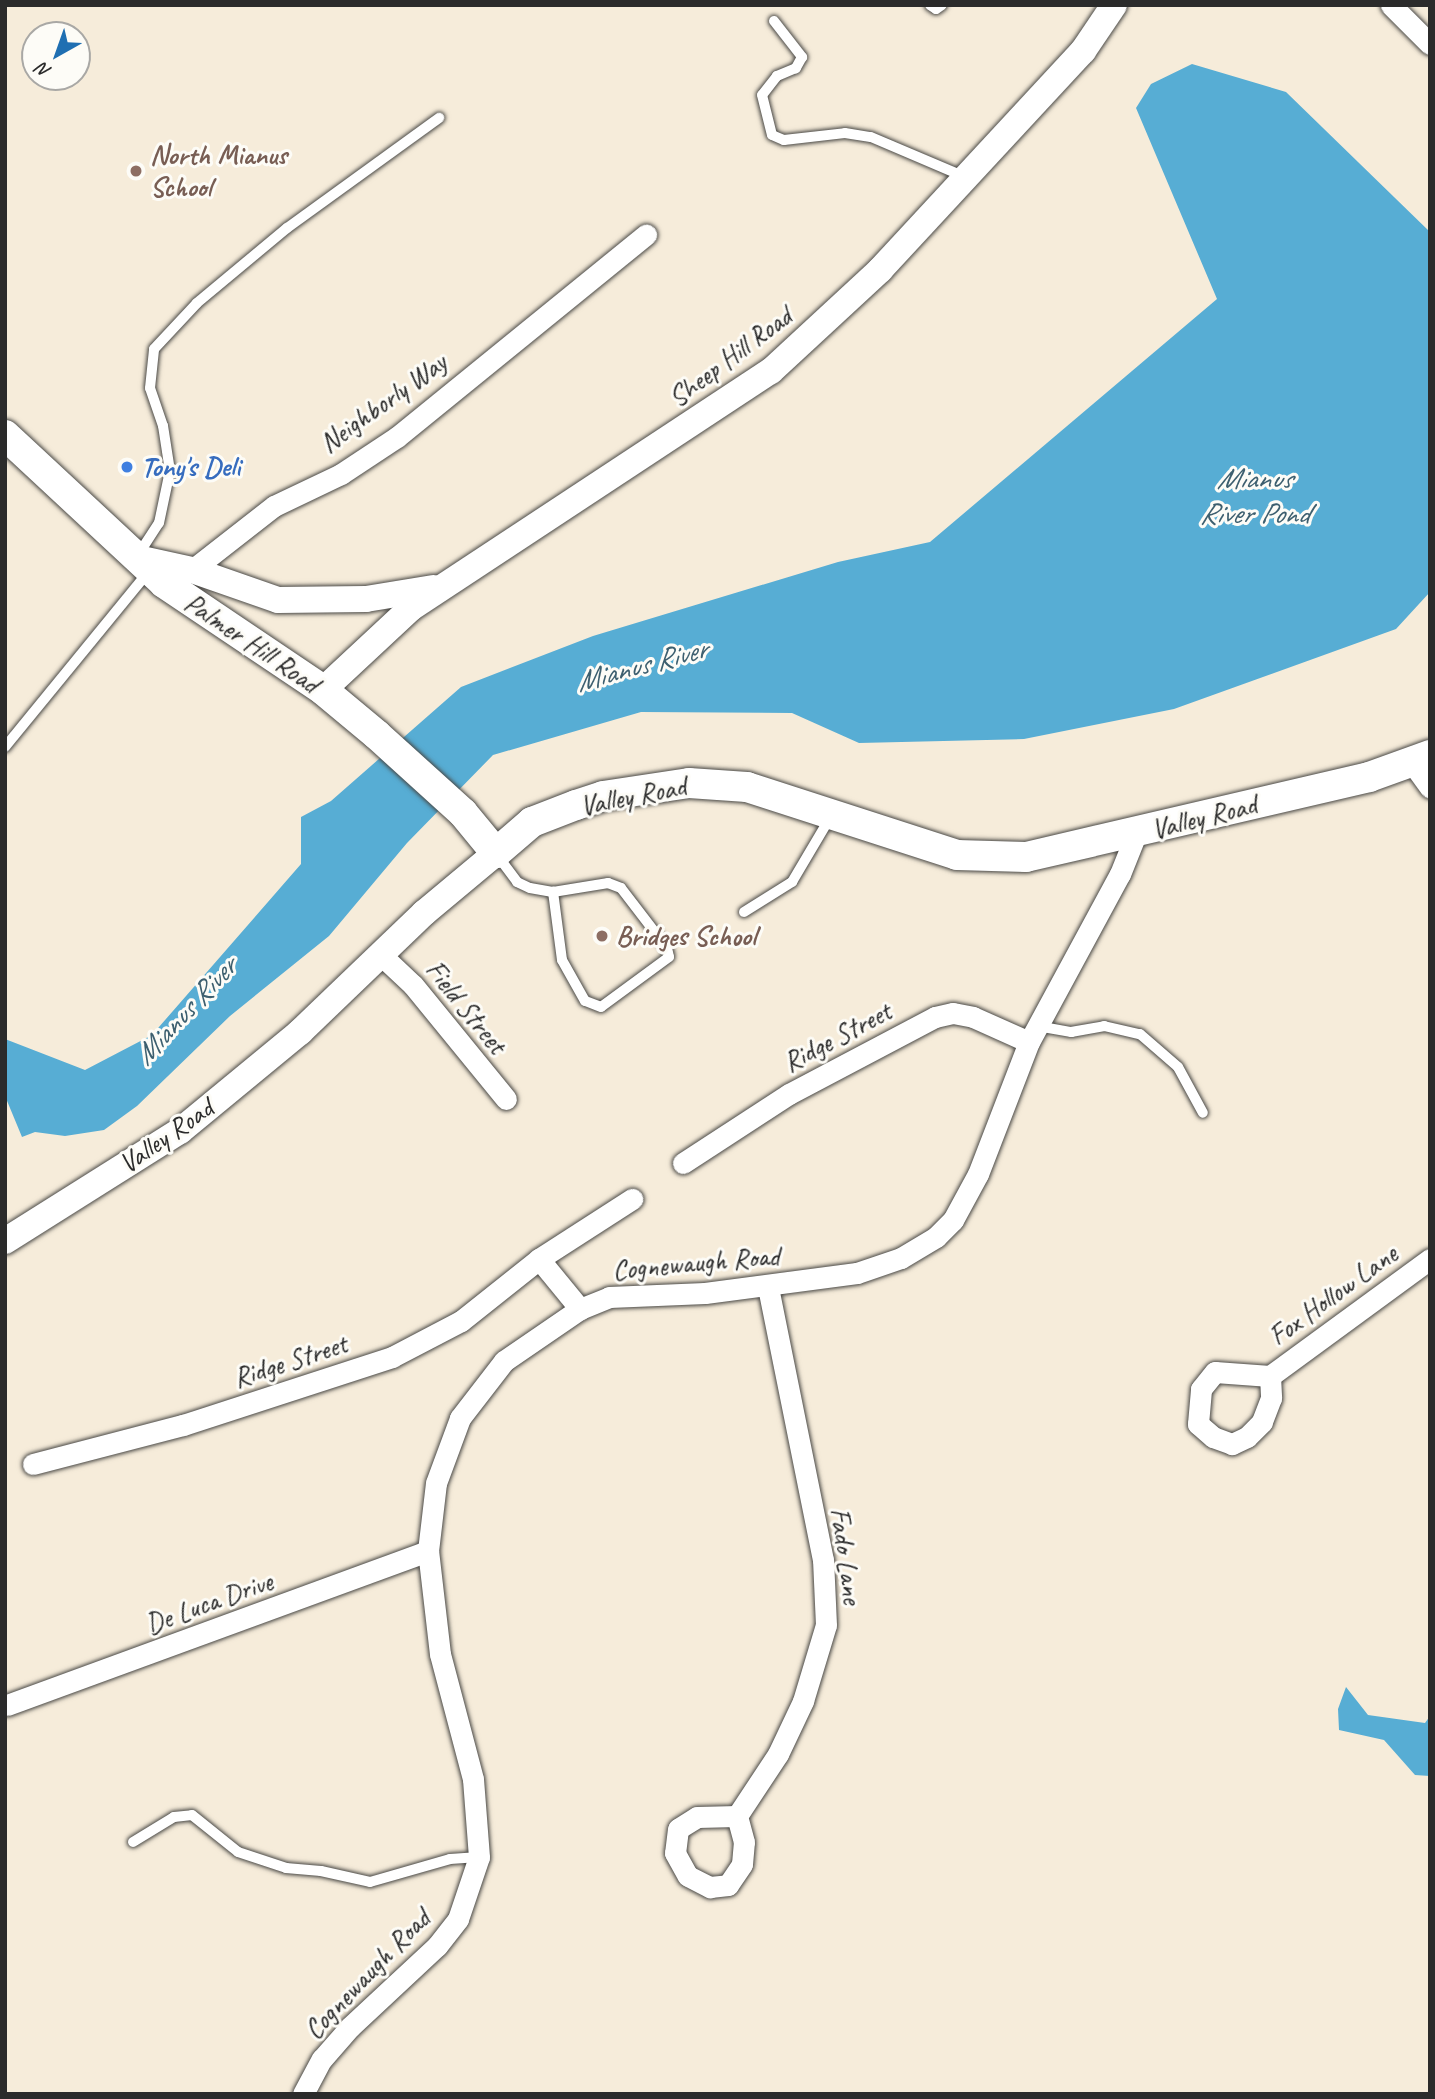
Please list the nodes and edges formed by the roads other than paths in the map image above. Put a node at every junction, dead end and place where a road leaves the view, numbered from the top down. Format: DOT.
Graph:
graph roads {
  1 [pos="930,5"];
  2 [pos="942,5"];
  3 [pos="1114,5"];
  4 [pos="1391,5"];
  5 [pos="774,21"];
  6 [pos="1430,44"];
  7 [pos="439,118"];
  8 [pos="963,176"];
  9 [pos="646,235"];
  10 [pos="5,435"];
  11 [pos="143,564"];
  12 [pos="192,570"];
  13 [pos="448,585"];
  14 [pos="323,690"];
  15 [pos="5,747"];
  16 [pos="1424,768"];
  17 [pos="832,814"];
  18 [pos="1136,834"];
  19 [pos="495,853"];
  20 [pos="553,892"];
  21 [pos="744,912"];
  22 [pos="380,954"];
  23 [pos="1033,1034"];
  24 [pos="506,1099"];
  25 [pos="1203,1113"];
  26 [pos="683,1163"];
  27 [pos="632,1199"];
  28 [pos="5,1241"];
  29 [pos="538,1259"];
  30 [pos="1430,1259"];
  31 [pos="768,1287"];
  32 [pos="580,1309"];
  33 [pos="1270,1376"];
  34 [pos="33,1464"];
  35 [pos="428,1552"];
  36 [pos="7,1705"];
  37 [pos="737,1816"];
  38 [pos="133,1842"];
  39 [pos="479,1857"];
  40 [pos="303,2094"];
  1 -- 2 [label="lane"];
  3 -- 8 [label="street, Sheep Hill Road"];
  4 -- 6 [label="street"];
  5 -- 8 [label="lane"];
  7 -- 11 [label="lane"];
  8 -- 13 [label="street, Sheep Hill Road"];
  9 -- 12 [label="street, Neighborly Way"];
  10 -- 11 [label="main road, Palmer Hill Road"];
  11 -- 12 [label="street"];
  11 -- 14 [label="main road, Palmer Hill Road"];
  11 -- 15 [label="lane"];
  12 -- 13 [label="street"];
  13 -- 14 [label="street, Sheep Hill Road"];
  14 -- 19 [label="main road, Palmer Hill Road"];
  16 -- 18 [label="main road, Valley Road"];
  17 -- 18 [label="main road, Valley Road"];
  17 -- 19 [label="main road, Valley Road"];
  17 -- 21 [label="lane"];
  18 -- 23 [label="street, Cognewaugh Road"];
  19 -- 20 [label="lane"];
  19 -- 22 [label="street, Valley Road"];
  20 -- 20 [label="lane"];
  22 -- 24 [label="street, Field Street"];
  22 -- 28 [label="street, Valley Road"];
  23 -- 25 [label="lane"];
  23 -- 26 [label="street, Ridge Street"];
  23 -- 31 [label="street, Cognewaugh Road"];
  27 -- 29 [label="street, Ridge Street"];
  29 -- 32 [label="street"];
  29 -- 34 [label="street, Ridge Street"];
  30 -- 33 [label="street, Fox Hollow Lane"];
  31 -- 32 [label="street, Cognewaugh Road"];
  31 -- 37 [label="street, Fado Lane"];
  32 -- 35 [label="street, Cognewaugh Road"];
  35 -- 36 [label="street, De Luca Drive"];
  35 -- 39 [label="street, Cognewaugh Road"];
  38 -- 39 [label="lane"];
  39 -- 40 [label="street, Cognewaugh Road"];
}
